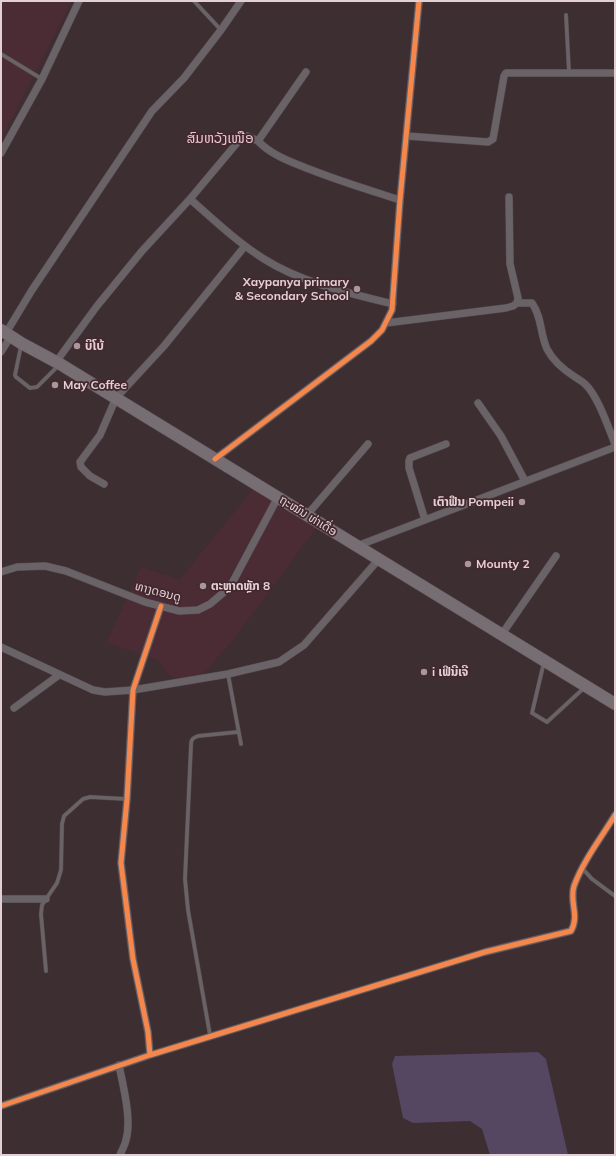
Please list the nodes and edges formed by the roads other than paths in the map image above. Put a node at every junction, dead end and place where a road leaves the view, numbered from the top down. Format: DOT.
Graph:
graph roads {
  1 [pos="79,1"];
  2 [pos="194,1"];
  3 [pos="241,1"];
  4 [pos="419,1"];
  5 [pos="566,15"];
  6 [pos="221,30"];
  7 [pos="1,54"];
  8 [pos="306,72"];
  9 [pos="568,72"];
  10 [pos="615,73"];
  11 [pos="42,79"];
  12 [pos="406,136"];
  13 [pos="258,142"];
  14 [pos="1,153"];
  15 [pos="508,197"];
  16 [pos="190,199"];
  17 [pos="400,200"];
  18 [pos="245,246"];
  19 [pos="517,303"];
  20 [pos="393,304"];
  21 [pos="386,323"];
  22 [pos="10,335"];
  23 [pos="1,352"];
  24 [pos="58,363"];
  25 [pos="116,398"];
  26 [pos="478,403"];
  27 [pos="368,444"];
  28 [pos="446,444"];
  29 [pos="615,444"];
  30 [pos="615,447"];
  31 [pos="215,458"];
  32 [pos="525,481"];
  33 [pos="104,484"];
  34 [pos="278,497"];
  35 [pos="307,515"];
  36 [pos="425,520"];
  37 [pos="357,546"];
  38 [pos="556,556"];
  39 [pos="379,559"];
  40 [pos="1,572"];
  41 [pos="161,606"];
  42 [pos="502,634"];
  43 [pos="1,647"];
  44 [pos="544,660"];
  45 [pos="228,674"];
  46 [pos="59,675"];
  47 [pos="587,686"];
  48 [pos="133,690"];
  49 [pos="615,704"];
  50 [pos="14,708"];
  51 [pos="238,732"];
  52 [pos="241,744"];
  53 [pos="127,799"];
  54 [pos="615,816"];
  55 [pos="582,868"];
  56 [pos="615,896"];
  57 [pos="1,899"];
  58 [pos="46,899"];
  59 [pos="46,971"];
  60 [pos="210,1035"];
  61 [pos="150,1055"];
  62 [pos="119,1065"];
  63 [pos="1,1106"];
  64 [pos="120,1155"];
  1 -- 11 [label="street"];
  2 -- 6 [label="lane"];
  3 -- 6 [label="street"];
  4 -- 12 [label="street"];
  5 -- 9 [label="lane"];
  6 -- 22 [label="street"];
  7 -- 11 [label="lane"];
  8 -- 13 [label="street"];
  9 -- 10 [label="street"];
  9 -- 12 [label="street"];
  11 -- 14 [label="street"];
  12 -- 17 [label="street"];
  13 -- 16 [label="street"];
  13 -- 17 [label="street"];
  15 -- 19 [label="street"];
  16 -- 18 [label="street"];
  16 -- 24 [label="street"];
  17 -- 20 [label="street"];
  18 -- 20 [label="street"];
  18 -- 25 [label="street"];
  19 -- 21 [label="street"];
  19 -- 29 [label="street"];
  20 -- 21 [label="street"];
  21 -- 31 [label="street"];
  22 -- 23 [label="street"];
  22 -- 24 [label="main road, ຖະໝົນ ທ່າເດື່ອ"];
  22 -- 24 [label="lane"];
  24 -- 25 [label="main road, ຖະໝົນ ທ່າເດື່ອ"];
  25 -- 31 [label="main road, ຖະໝົນ ທ່າເດື່ອ"];
  25 -- 33 [label="street"];
  26 -- 32 [label="street"];
  27 -- 35 [label="street"];
  28 -- 36 [label="street"];
  30 -- 32 [label="street"];
  31 -- 34 [label="main road, ຖະໝົນ ທ່າເດື່ອ"];
  32 -- 36 [label="street"];
  34 -- 35 [label="main road, ຖະໝົນ ທ່າເດື່ອ"];
  34 -- 41 [label="street, ທາງດອນດູ"];
  35 -- 37 [label="main road, ຖະໝົນ ທ່າເດື່ອ"];
  36 -- 37 [label="street"];
  37 -- 39 [label="main road, ຖະໝົນ ທ່າເດື່ອ"];
  38 -- 42 [label="street"];
  39 -- 42 [label="main road, ຖະໝົນ ທ່າເດື່ອ"];
  39 -- 45 [label="street"];
  40 -- 41 [label="street, ທາງດອນດູ"];
  41 -- 48 [label="street"];
  42 -- 44 [label="main road, ຖະໝົນ ທ່າເດື່ອ"];
  43 -- 46 [label="street"];
  44 -- 47 [label="main road, ຖະໝົນ ທ່າເດື່ອ"];
  44 -- 47 [label="lane"];
  45 -- 48 [label="street"];
  45 -- 51 [label="lane"];
  46 -- 48 [label="street"];
  46 -- 50 [label="street"];
  47 -- 49 [label="main road, ຖະໝົນ ທ່າເດື່ອ"];
  48 -- 53 [label="street"];
  51 -- 52 [label="lane"];
  51 -- 60 [label="lane"];
  53 -- 58 [label="lane"];
  53 -- 61 [label="street"];
  54 -- 55 [label="street"];
  55 -- 56 [label="lane"];
  55 -- 60 [label="street"];
  57 -- 58 [label="street"];
  58 -- 59 [label="lane"];
  60 -- 61 [label="street"];
  61 -- 62 [label="street"];
  62 -- 63 [label="street"];
  62 -- 64 [label="street"];
}
